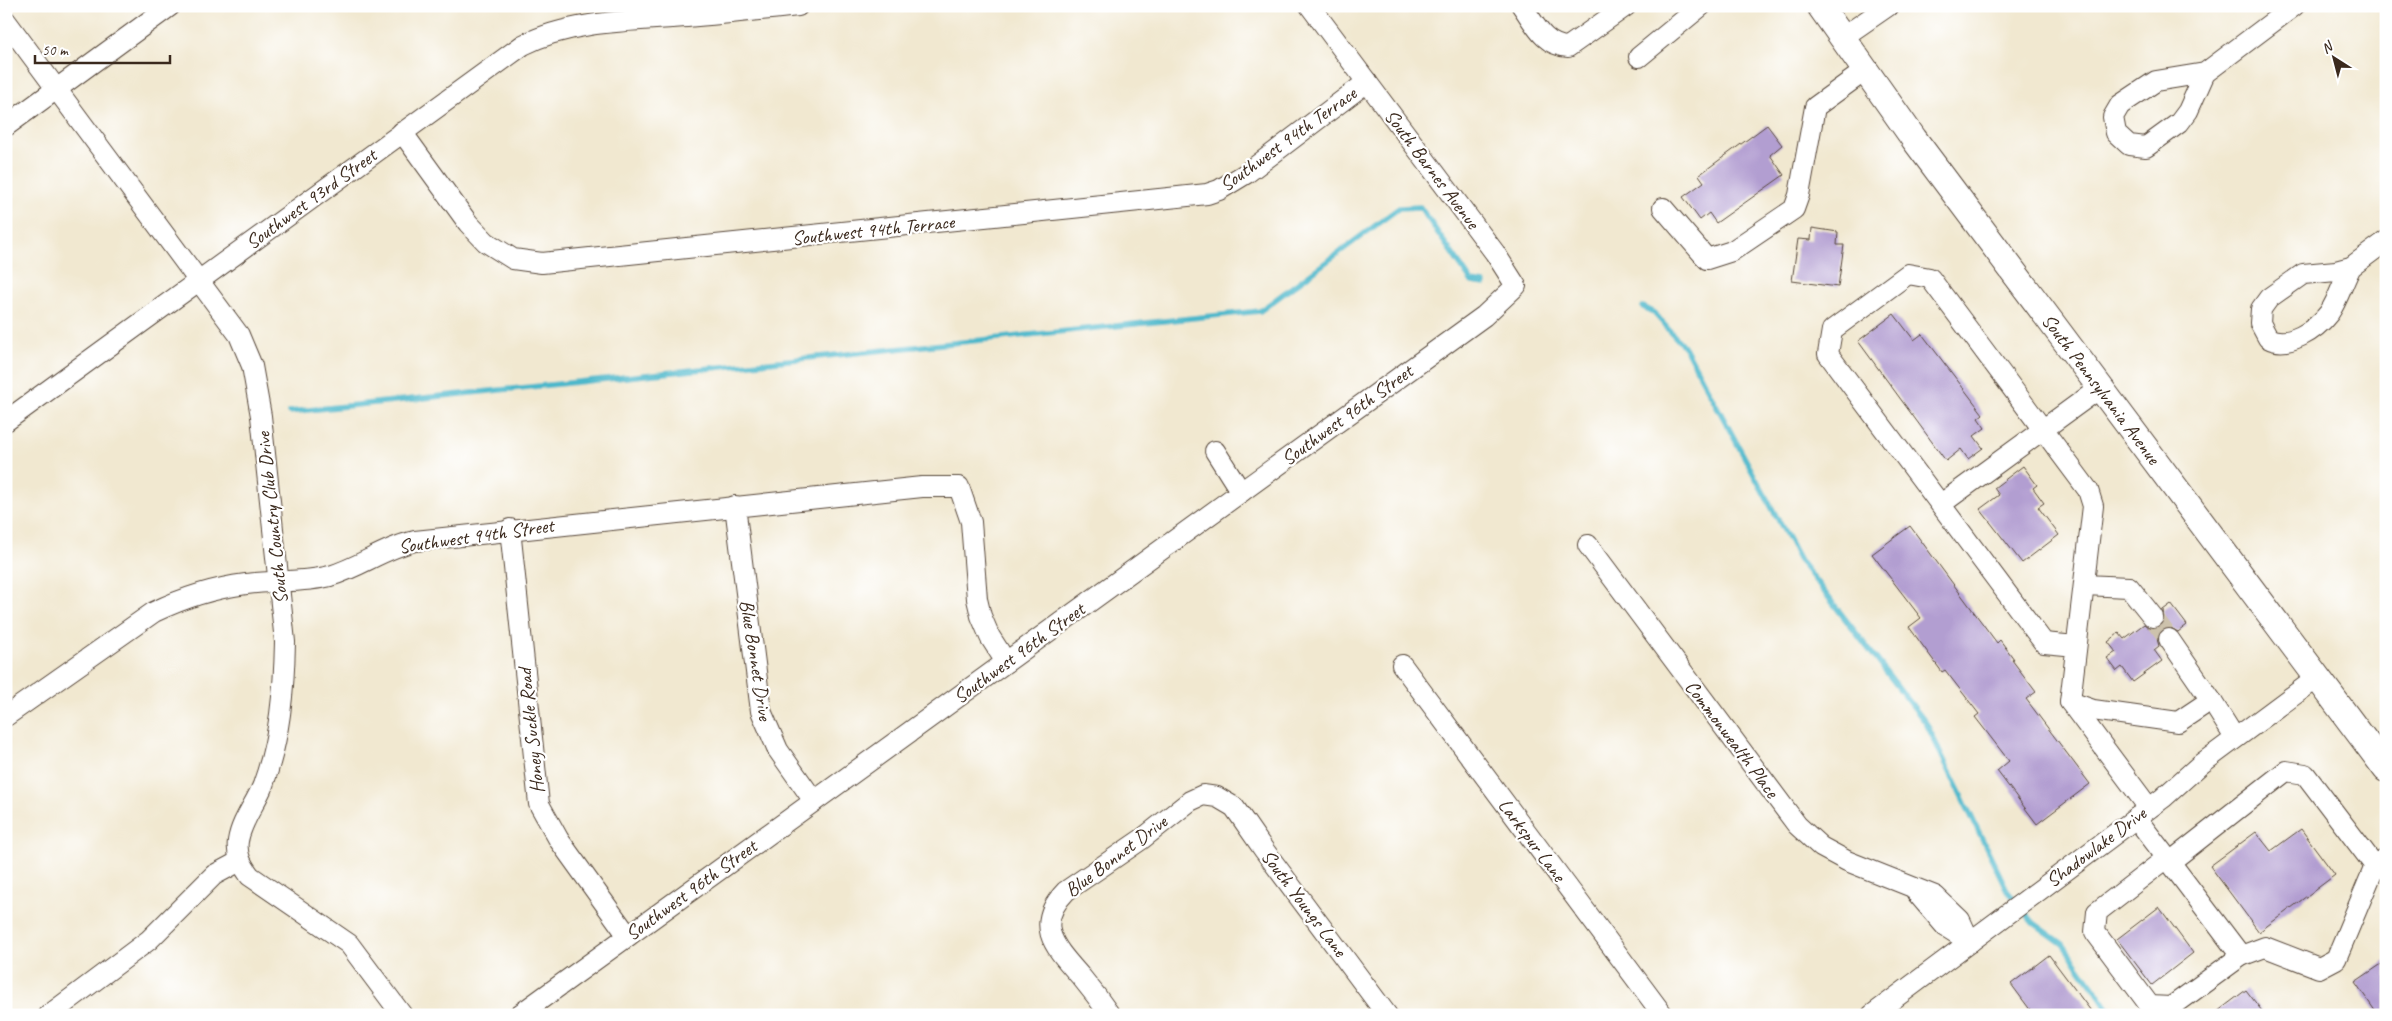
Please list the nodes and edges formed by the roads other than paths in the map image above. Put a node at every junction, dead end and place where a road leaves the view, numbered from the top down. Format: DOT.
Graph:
graph roads {
  1 [pos="170,6"];
  2 [pos="798,6"];
  3 [pos="1310,6"];
  4 [pos="1522,6"];
  5 [pos="1626,6"];
  6 [pos="1701,6"];
  7 [pos="1820,6"];
  8 [pos="1888,6"];
  9 [pos="2294,6"];
  10 [pos="632,13"];
  11 [pos="6,20"];
  12 [pos="1843,37"];
  13 [pos="1640,57"];
  14 [pos="1866,70"];
  15 [pos="2205,73"];
  16 [pos="1367,82"];
  17 [pos="57,89"];
  18 [pos="6,126"];
  19 [pos="402,132"];
  20 [pos="1662,208"];
  21 [pos="2386,241"];
  22 [pos="2351,267"];
  23 [pos="198,280"];
  24 [pos="1516,286"];
  25 [pos="2100,388"];
  26 [pos="6,421"];
  27 [pos="2042,429"];
  28 [pos="1215,452"];
  29 [pos="1241,492"];
  30 [pos="1941,504"];
  31 [pos="735,506"];
  32 [pos="510,529"];
  33 [pos="1588,545"];
  34 [pos="278,581"];
  35 [pos="2084,585"];
  36 [pos="2153,617"];
  37 [pos="2169,639"];
  38 [pos="2076,646"];
  39 [pos="1006,662"];
  40 [pos="1402,666"];
  41 [pos="2317,678"];
  42 [pos="2211,700"];
  43 [pos="2070,702"];
  44 [pos="6,716"];
  45 [pos="2236,738"];
  46 [pos="2386,769"];
  47 [pos="1217,797"];
  48 [pos="814,800"];
  49 [pos="2142,813"];
  50 [pos="240,860"];
  51 [pos="2168,860"];
  52 [pos="2381,862"];
  53 [pos="628,936"];
  54 [pos="1970,942"];
  55 [pos="2241,956"];
  56 [pos="1875,1014"];
  57 [pos="49,1015"];
  58 [pos="402,1015"];
  59 [pos="519,1015"];
  60 [pos="1110,1015"];
  61 [pos="1387,1015"];
  62 [pos="1663,1015"];
  1 -- 17 [label="street"];
  2 -- 10 [label="street, Southwest 93rd Street"];
  3 -- 16 [label="street, South Barnes Avenue"];
  4 -- 5 [label="street"];
  6 -- 13 [label="street"];
  7 -- 12 [label="main road, South Pennsylvania Avenue"];
  8 -- 12 [label="street"];
  9 -- 15 [label="street"];
  10 -- 19 [label="street, Southwest 93rd Street"];
  11 -- 17 [label="street, South Country Club Drive"];
  12 -- 14 [label="main road, South Pennsylvania Avenue"];
  14 -- 20 [label="street"];
  14 -- 25 [label="main road, South Pennsylvania Avenue"];
  15 -- 15 [label="street"];
  16 -- 19 [label="street, Southwest 94th Terrace"];
  16 -- 24 [label="street, South Barnes Avenue"];
  17 -- 18 [label="street"];
  17 -- 23 [label="street, South Country Club Drive"];
  19 -- 23 [label="street, Southwest 93rd Street"];
  21 -- 22 [label="street"];
  22 -- 22 [label="street"];
  23 -- 26 [label="street, Southwest 93rd Street"];
  23 -- 34 [label="street, South Country Club Drive"];
  24 -- 29 [label="street, Southwest 96th Street"];
  25 -- 27 [label="street"];
  25 -- 41 [label="main road, South Pennsylvania Avenue"];
  27 -- 30 [label="street"];
  27 -- 30 [label="street"];
  27 -- 35 [label="street"];
  28 -- 29 [label="street"];
  29 -- 39 [label="street, Southwest 96th Street"];
  30 -- 38 [label="street"];
  31 -- 32 [label="street, Southwest 94th Street"];
  31 -- 39 [label="street, Southwest 94th Street"];
  31 -- 48 [label="street, Blue Bonnet Drive"];
  32 -- 34 [label="street, Southwest 94th Street"];
  32 -- 53 [label="street, Honey Suckle Road"];
  33 -- 54 [label="street, Commonwealth Place"];
  34 -- 44 [label="street, Southwest 94th Street"];
  34 -- 50 [label="street, South Country Club Drive"];
  35 -- 36 [label="street"];
  35 -- 38 [label="street"];
  37 -- 42 [label="street"];
  38 -- 43 [label="street"];
  39 -- 48 [label="street, Southwest 96th Street"];
  40 -- 62 [label="street, Larkspur Lane"];
  41 -- 45 [label="street, Shadowlake Drive"];
  41 -- 46 [label="main road, South Pennsylvania Avenue"];
  42 -- 43 [label="street"];
  42 -- 45 [label="street"];
  43 -- 49 [label="street"];
  45 -- 49 [label="street, Shadowlake Drive"];
  47 -- 60 [label="street, Blue Bonnet Drive"];
  47 -- 61 [label="street, South Youngs Lane"];
  48 -- 53 [label="street, Southwest 96th Street"];
  49 -- 51 [label="street"];
  49 -- 54 [label="street, Shadowlake Drive"];
  50 -- 57 [label="street"];
  50 -- 58 [label="street"];
  51 -- 52 [label="street"];
  51 -- 55 [label="street"];
  51 -- 55 [label="street"];
  52 -- 55 [label="street"];
  53 -- 59 [label="street, Southwest 96th Street"];
  54 -- 56 [label="street, Shadowlake Drive"];
}
